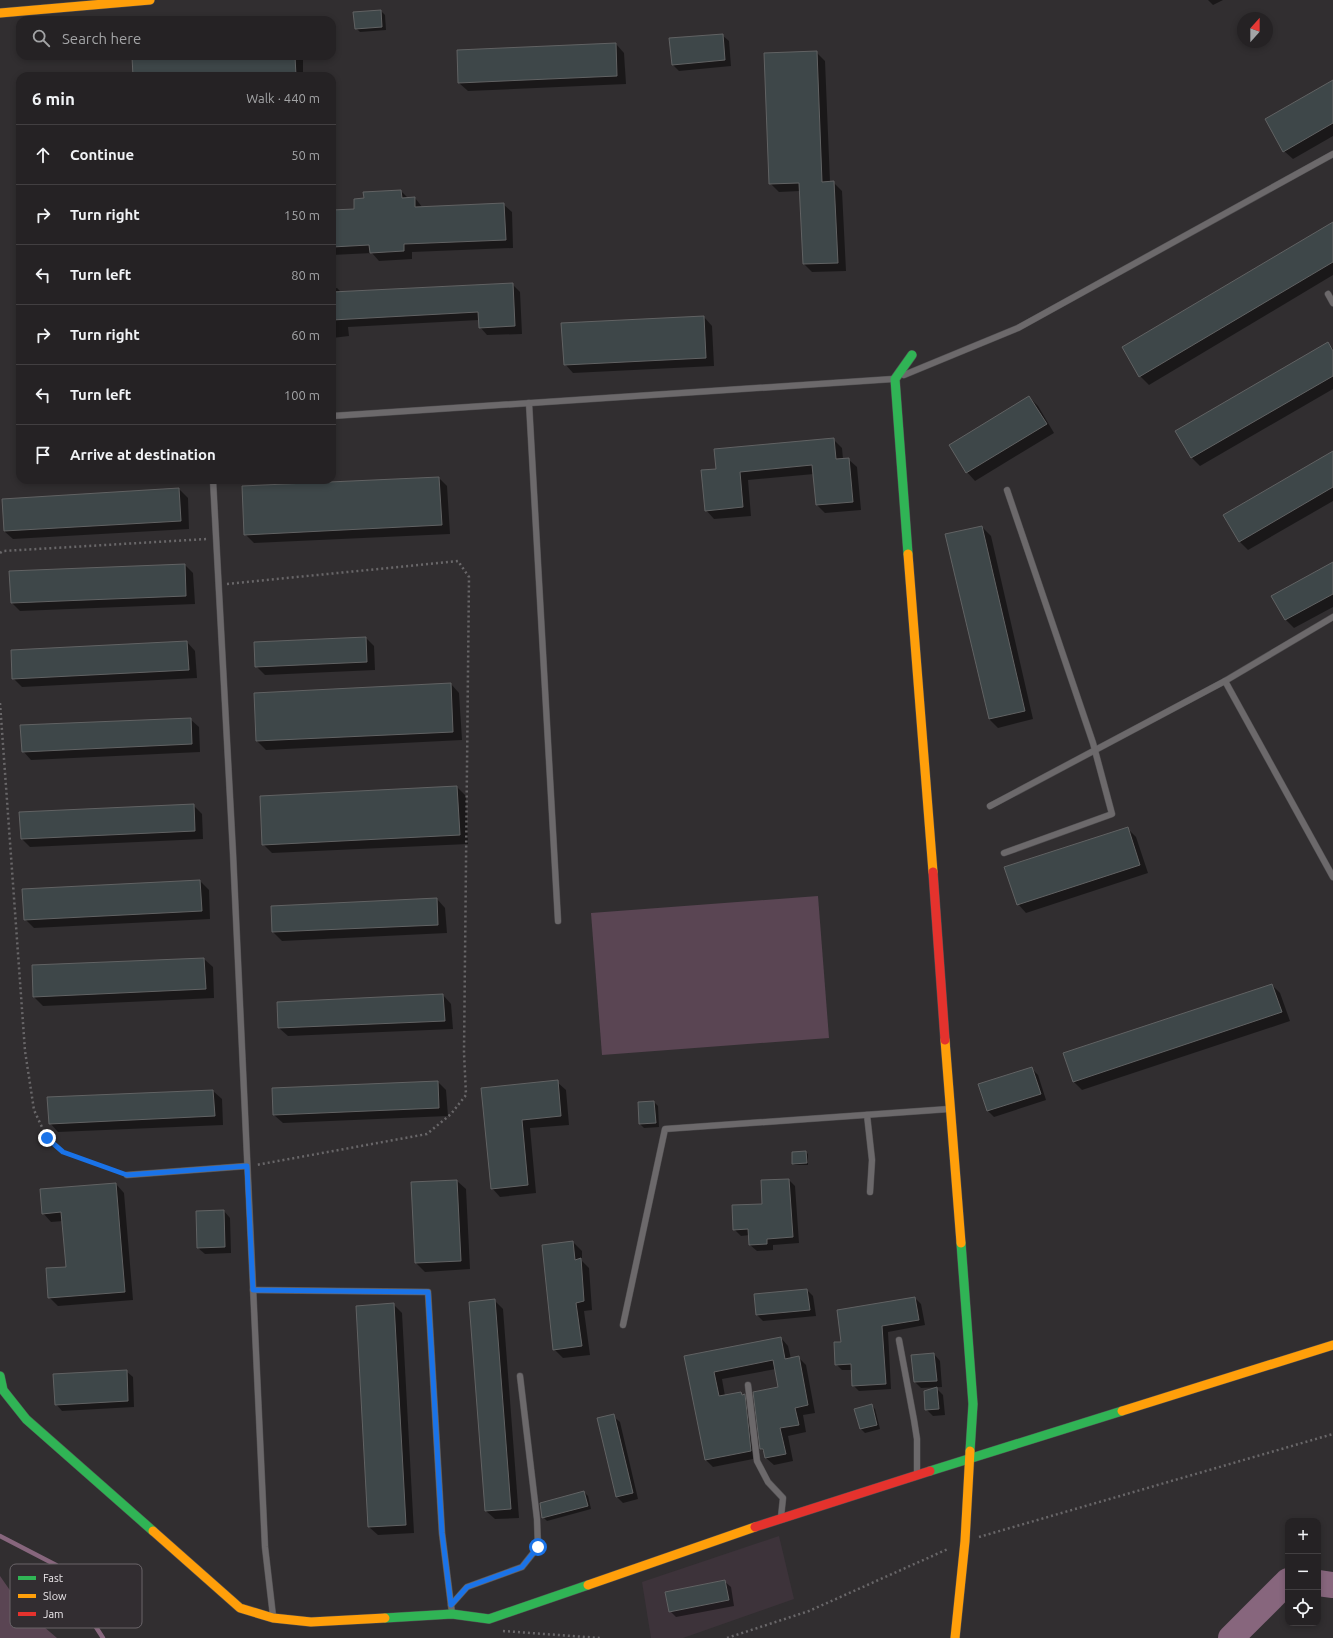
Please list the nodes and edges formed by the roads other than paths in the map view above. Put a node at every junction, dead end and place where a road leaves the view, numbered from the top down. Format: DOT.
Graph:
graph roads {
  1 [pos="150,0"];
  2 [pos="0,13"];
  3 [pos="1333,154"];
  4 [pos="1328,294"];
  5 [pos="1333,303"];
  6 [pos="912,355"];
  7 [pos="894,379"];
  8 [pos="529,403"];
  9 [pos="336,416"];
  10 [pos="212,484"];
  11 [pos="1007,490"];
  12 [pos="1333,617"];
  13 [pos="1225,681"];
  14 [pos="1095,751"];
  15 [pos="990,806"];
  16 [pos="1004,853"];
  17 [pos="1333,877"];
  18 [pos="558,921"];
  19 [pos="951,1109"];
  20 [pos="867,1115"];
  21 [pos="247,1166"];
  22 [pos="127,1175"];
  23 [pos="870,1192"];
  24 [pos="253,1290"];
  25 [pos="623,1325"];
  26 [pos="899,1340"];
  27 [pos="1333,1345"];
  28 [pos="0,1376"];
  29 [pos="520,1376"];
  30 [pos="748,1385"];
  31 [pos="970,1458"];
  32 [pos="917,1475"];
  33 [pos="780,1518"];
  34 [pos="451,1610"];
  35 [pos="273,1618"];
  36 [pos="955,1638"];
  1 -- 2 [label="street"];
  3 -- 7 [label="lane"];
  4 -- 5 [label="lane"];
  6 -- 7 [label="street"];
  7 -- 8 [label="lane"];
  7 -- 19 [label="street"];
  8 -- 9 [label="lane"];
  8 -- 18 [label="lane"];
  10 -- 21 [label="lane"];
  11 -- 14 [label="lane"];
  12 -- 13 [label="lane"];
  13 -- 14 [label="lane"];
  13 -- 17 [label="lane"];
  14 -- 15 [label="lane"];
  14 -- 16 [label="lane"];
  19 -- 20 [label="lane"];
  19 -- 31 [label="street"];
  20 -- 23 [label="lane"];
  20 -- 25 [label="lane"];
  21 -- 22 [label="lane"];
  21 -- 24 [label="lane"];
  24 -- 34 [label="lane"];
  24 -- 35 [label="lane"];
  26 -- 32 [label="lane"];
  27 -- 31 [label="street"];
  28 -- 35 [label="street"];
  29 -- 34 [label="lane"];
  30 -- 33 [label="lane"];
  31 -- 32 [label="street"];
  31 -- 36 [label="street"];
  32 -- 33 [label="street"];
  33 -- 34 [label="street"];
  34 -- 35 [label="street"];
}
